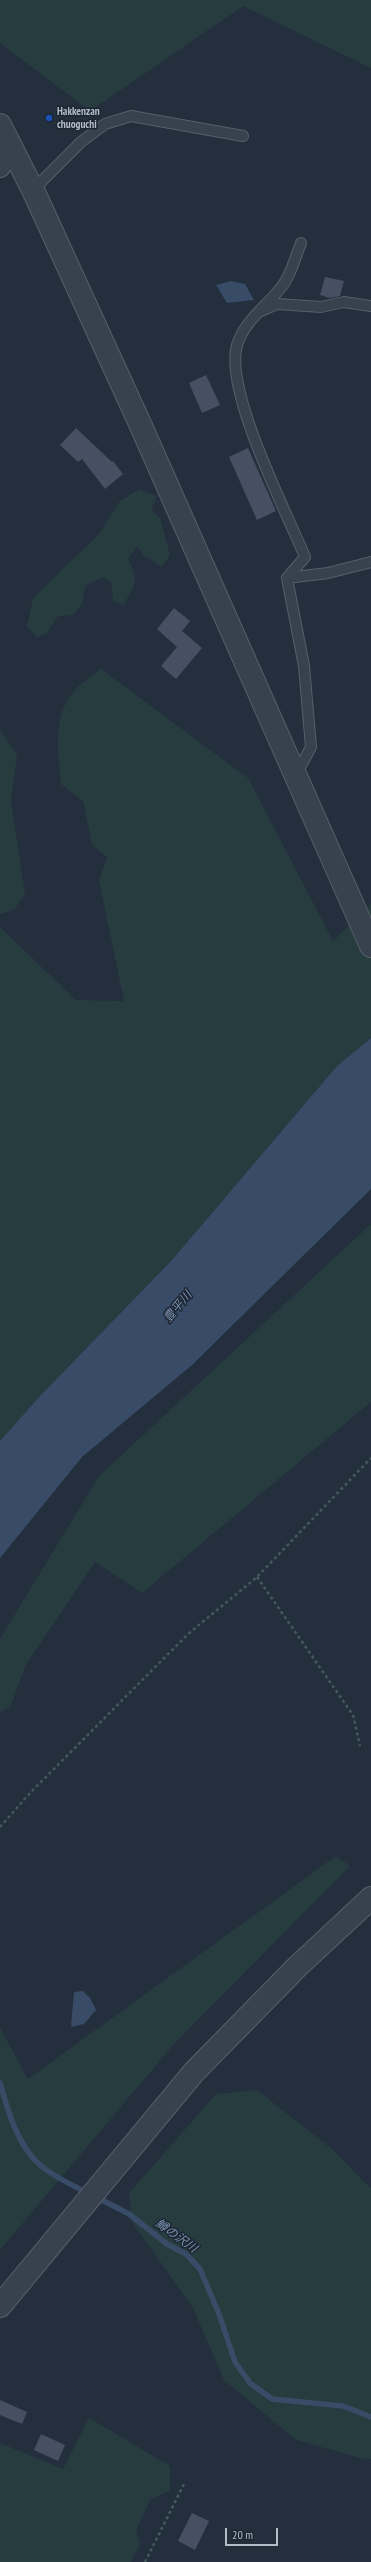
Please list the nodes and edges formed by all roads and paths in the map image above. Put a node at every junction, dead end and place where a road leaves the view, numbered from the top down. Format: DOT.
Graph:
graph roads {
  1 [pos="0,126"];
  2 [pos="243,136"];
  3 [pos="14,150"];
  4 [pos="0,167"];
  5 [pos="33,190"];
  6 [pos="301,243"];
  7 [pos="371,306"];
  8 [pos="256,314"];
  9 [pos="371,562"];
  10 [pos="287,578"];
  11 [pos="296,775"];
  12 [pos="371,946"];
  13 [pos="371,1458"];
  14 [pos="257,1577"];
  15 [pos="360,1746"];
  16 [pos="0,1827"];
  17 [pos="371,1898"];
  18 [pos="0,2306"];
  19 [pos="185,2482"];
  20 [pos="145,2562"];
  1 -- 3 [label="street"];
  2 -- 5 [label="lane"];
  3 -- 4 [label="street"];
  3 -- 5 [label="street"];
  5 -- 11 [label="street"];
  6 -- 8 [label="lane"];
  7 -- 8 [label="lane"];
  8 -- 10 [label="lane"];
  9 -- 10 [label="lane"];
  10 -- 11 [label="lane"];
  11 -- 12 [label="street"];
  13 -- 14 [label="path"];
  14 -- 15 [label="path"];
  14 -- 16 [label="path"];
  17 -- 18 [label="street"];
  19 -- 20 [label="path"];
}
